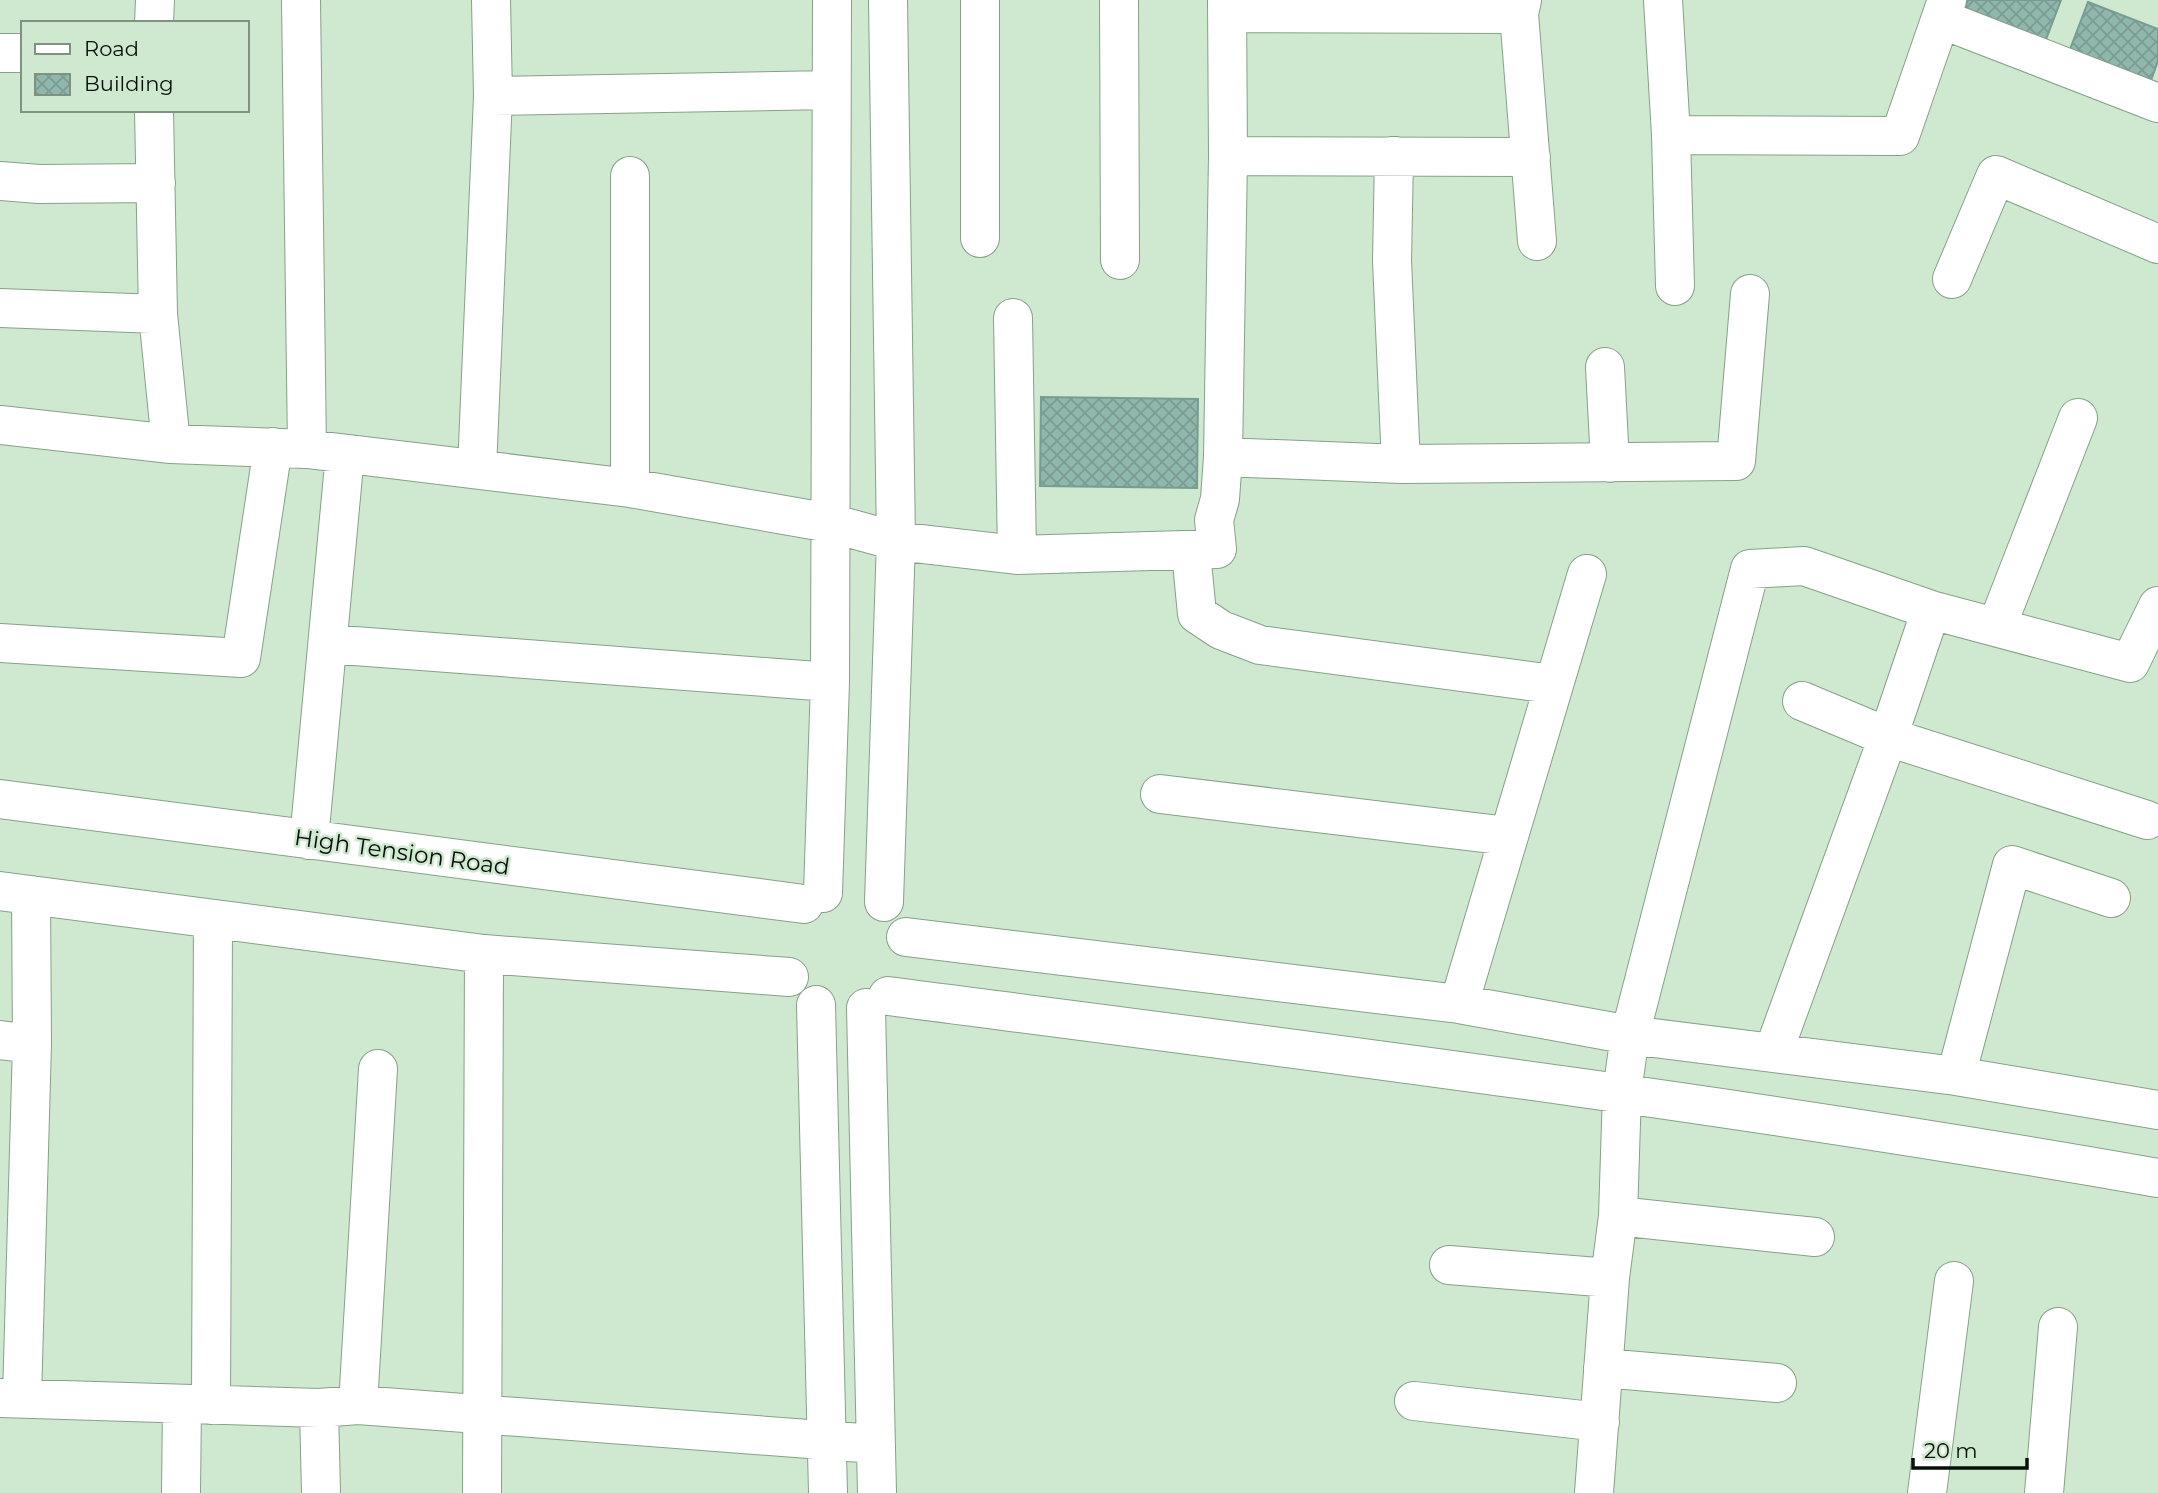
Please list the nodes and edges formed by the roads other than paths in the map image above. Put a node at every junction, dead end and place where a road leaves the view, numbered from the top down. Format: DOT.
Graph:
graph roads {
  1 [pos="155,0"];
  2 [pos="302,0"];
  3 [pos="491,0"];
  4 [pos="832,0"];
  5 [pos="888,0"];
  6 [pos="980,0"];
  7 [pos="1119,0"];
  8 [pos="1663,0"];
  9 [pos="1227,7"];
  10 [pos="1521,7"];
  11 [pos="1944,10"];
  12 [pos="154,21"];
  13 [pos="0,53"];
  14 [pos="21,53"];
  15 [pos="830,90"];
  16 [pos="493,96"];
  17 [pos="2158,103"];
  18 [pos="155,112"];
  19 [pos="1671,135"];
  20 [pos="1228,156"];
  21 [pos="1394,156"];
  22 [pos="1531,157"];
  23 [pos="630,176"];
  24 [pos="0,181"];
  25 [pos="156,183"];
  26 [pos="980,238"];
  27 [pos="1537,241"];
  28 [pos="2158,244"];
  29 [pos="1120,260"];
  30 [pos="1952,279"];
  31 [pos="1675,286"];
  32 [pos="1750,293"];
  33 [pos="0,308"];
  34 [pos="158,314"];
  35 [pos="1013,318"];
  36 [pos="1605,368"];
  37 [pos="2078,418"];
  38 [pos="0,425"];
  39 [pos="171,444"];
  40 [pos="290,448"];
  41 [pos="345,454"];
  42 [pos="1223,457"];
  43 [pos="1610,463"];
  44 [pos="1401,464"];
  45 [pos="477,469"];
  46 [pos="630,488"];
  47 [pos="830,523"];
  48 [pos="896,541"];
  49 [pos="1191,552"];
  50 [pos="1017,555"];
  51 [pos="1587,574"];
  52 [pos="2158,606"];
  53 [pos="1931,610"];
  54 [pos="1997,626"];
  55 [pos="0,643"];
  56 [pos="328,643"];
  57 [pos="830,682"];
  58 [pos="1552,684"];
  59 [pos="1802,701"];
  60 [pos="1888,737"];
  61 [pos="1160,794"];
  62 [pos="0,799"];
  63 [pos="2147,820"];
  64 [pos="1508,836"];
  65 [pos="309,840"];
  66 [pos="16,893"];
  67 [pos="814,898"];
  68 [pos="2111,898"];
  69 [pos="884,902"];
  70 [pos="213,919"];
  71 [pos="906,937"];
  72 [pos="484,954"];
  73 [pos="789,977"];
  74 [pos="877,1002"];
  75 [pos="816,1004"];
  76 [pos="1459,1004"];
  77 [pos="1630,1035"];
  78 [pos="16,1042"];
  79 [pos="1773,1053"];
  80 [pos="378,1069"];
  81 [pos="1956,1076"];
  82 [pos="1622,1092"];
  83 [pos="2158,1110"];
  84 [pos="2158,1178"];
  85 [pos="1618,1216"];
  86 [pos="1815,1237"];
  87 [pos="1449,1265"];
  88 [pos="1610,1278"];
  89 [pos="1954,1281"];
  90 [pos="2058,1327"];
  91 [pos="1603,1368"];
  92 [pos="1777,1383"];
  93 [pos="11,1398"];
  94 [pos="1415,1401"];
  95 [pos="197,1404"];
  96 [pos="358,1405"];
  97 [pos="319,1408"];
  98 [pos="481,1413"];
  99 [pos="1600,1422"];
  100 [pos="825,1439"];
  101 [pos="875,1444"];
  102 [pos="181,1493"];
  103 [pos="321,1493"];
  104 [pos="482,1493"];
  105 [pos="828,1493"];
  106 [pos="877,1493"];
  107 [pos="1594,1493"];
  108 [pos="1927,1493"];
  109 [pos="2044,1493"];
  1 -- 12 [label="street"];
  2 -- 40 [label="street"];
  3 -- 16 [label="street"];
  4 -- 15 [label="street"];
  5 -- 48 [label="street"];
  6 -- 26 [label="street"];
  7 -- 29 [label="street"];
  8 -- 19 [label="street"];
  9 -- 10 [label="street"];
  9 -- 20 [label="street"];
  10 -- 22 [label="street"];
  11 -- 17 [label="street"];
  11 -- 19 [label="street"];
  13 -- 14 [label="street"];
  15 -- 16 [label="street"];
  15 -- 47 [label="street"];
  16 -- 45 [label="street"];
  18 -- 25 [label="street"];
  19 -- 31 [label="street"];
  20 -- 21 [label="street"];
  20 -- 42 [label="street"];
  21 -- 22 [label="street"];
  21 -- 44 [label="street"];
  22 -- 27 [label="street"];
  23 -- 46 [label="street"];
  24 -- 25 [label="street"];
  25 -- 34 [label="street"];
  28 -- 30 [label="street"];
  32 -- 43 [label="street"];
  33 -- 34 [label="street"];
  34 -- 39 [label="street"];
  35 -- 50 [label="street"];
  36 -- 43 [label="street"];
  37 -- 54 [label="street"];
  38 -- 39 [label="street"];
  39 -- 40 [label="street"];
  40 -- 41 [label="street"];
  40 -- 55 [label="street"];
  41 -- 45 [label="street"];
  41 -- 56 [label="street"];
  42 -- 44 [label="street"];
  42 -- 49 [label="street"];
  43 -- 44 [label="street"];
  45 -- 46 [label="street"];
  46 -- 47 [label="street"];
  47 -- 48 [label="street"];
  47 -- 57 [label="street"];
  48 -- 50 [label="street"];
  48 -- 69 [label="street"];
  49 -- 50 [label="street"];
  49 -- 58 [label="street"];
  51 -- 58 [label="street"];
  52 -- 54 [label="street"];
  53 -- 54 [label="street"];
  53 -- 60 [label="street"];
  53 -- 77 [label="street"];
  56 -- 57 [label="street"];
  56 -- 65 [label="street"];
  57 -- 67 [label="street"];
  58 -- 64 [label="street"];
  59 -- 60 [label="street"];
  60 -- 63 [label="street"];
  60 -- 79 [label="street"];
  61 -- 64 [label="street"];
  62 -- 65 [label="street, High Tension Road"];
  64 -- 76 [label="street"];
  65 -- 67 [label="street, High Tension Road"];
  66 -- 70 [label="street"];
  66 -- 78 [label="street"];
  67 -- 69 [label="street"];
  67 -- 73 [label="street"];
  68 -- 81 [label="street"];
  69 -- 71 [label="street"];
  70 -- 72 [label="street"];
  70 -- 95 [label="street"];
  71 -- 74 [label="street"];
  71 -- 76 [label="street"];
  72 -- 73 [label="street"];
  72 -- 98 [label="street"];
  73 -- 75 [label="street"];
  74 -- 75 [label="street"];
  74 -- 82 [label="street"];
  74 -- 101 [label="street"];
  75 -- 100 [label="street"];
  76 -- 77 [label="street"];
  77 -- 79 [label="street"];
  77 -- 82 [label="street"];
  78 -- 93 [label="street"];
  79 -- 81 [label="street"];
  80 -- 96 [label="street"];
  81 -- 83 [label="street"];
  82 -- 84 [label="street"];
  82 -- 85 [label="street"];
  85 -- 86 [label="street"];
  85 -- 88 [label="street"];
  87 -- 88 [label="street"];
  88 -- 91 [label="street"];
  89 -- 108 [label="street"];
  90 -- 109 [label="street"];
  91 -- 92 [label="street"];
  91 -- 99 [label="street"];
  93 -- 95 [label="street"];
  94 -- 99 [label="street"];
  95 -- 97 [label="street"];
  95 -- 102 [label="street"];
  96 -- 97 [label="street"];
  96 -- 98 [label="street"];
  97 -- 103 [label="street"];
  98 -- 100 [label="street"];
  98 -- 104 [label="street"];
  99 -- 107 [label="street"];
  100 -- 101 [label="street"];
  100 -- 105 [label="street"];
  101 -- 106 [label="street"];
}
